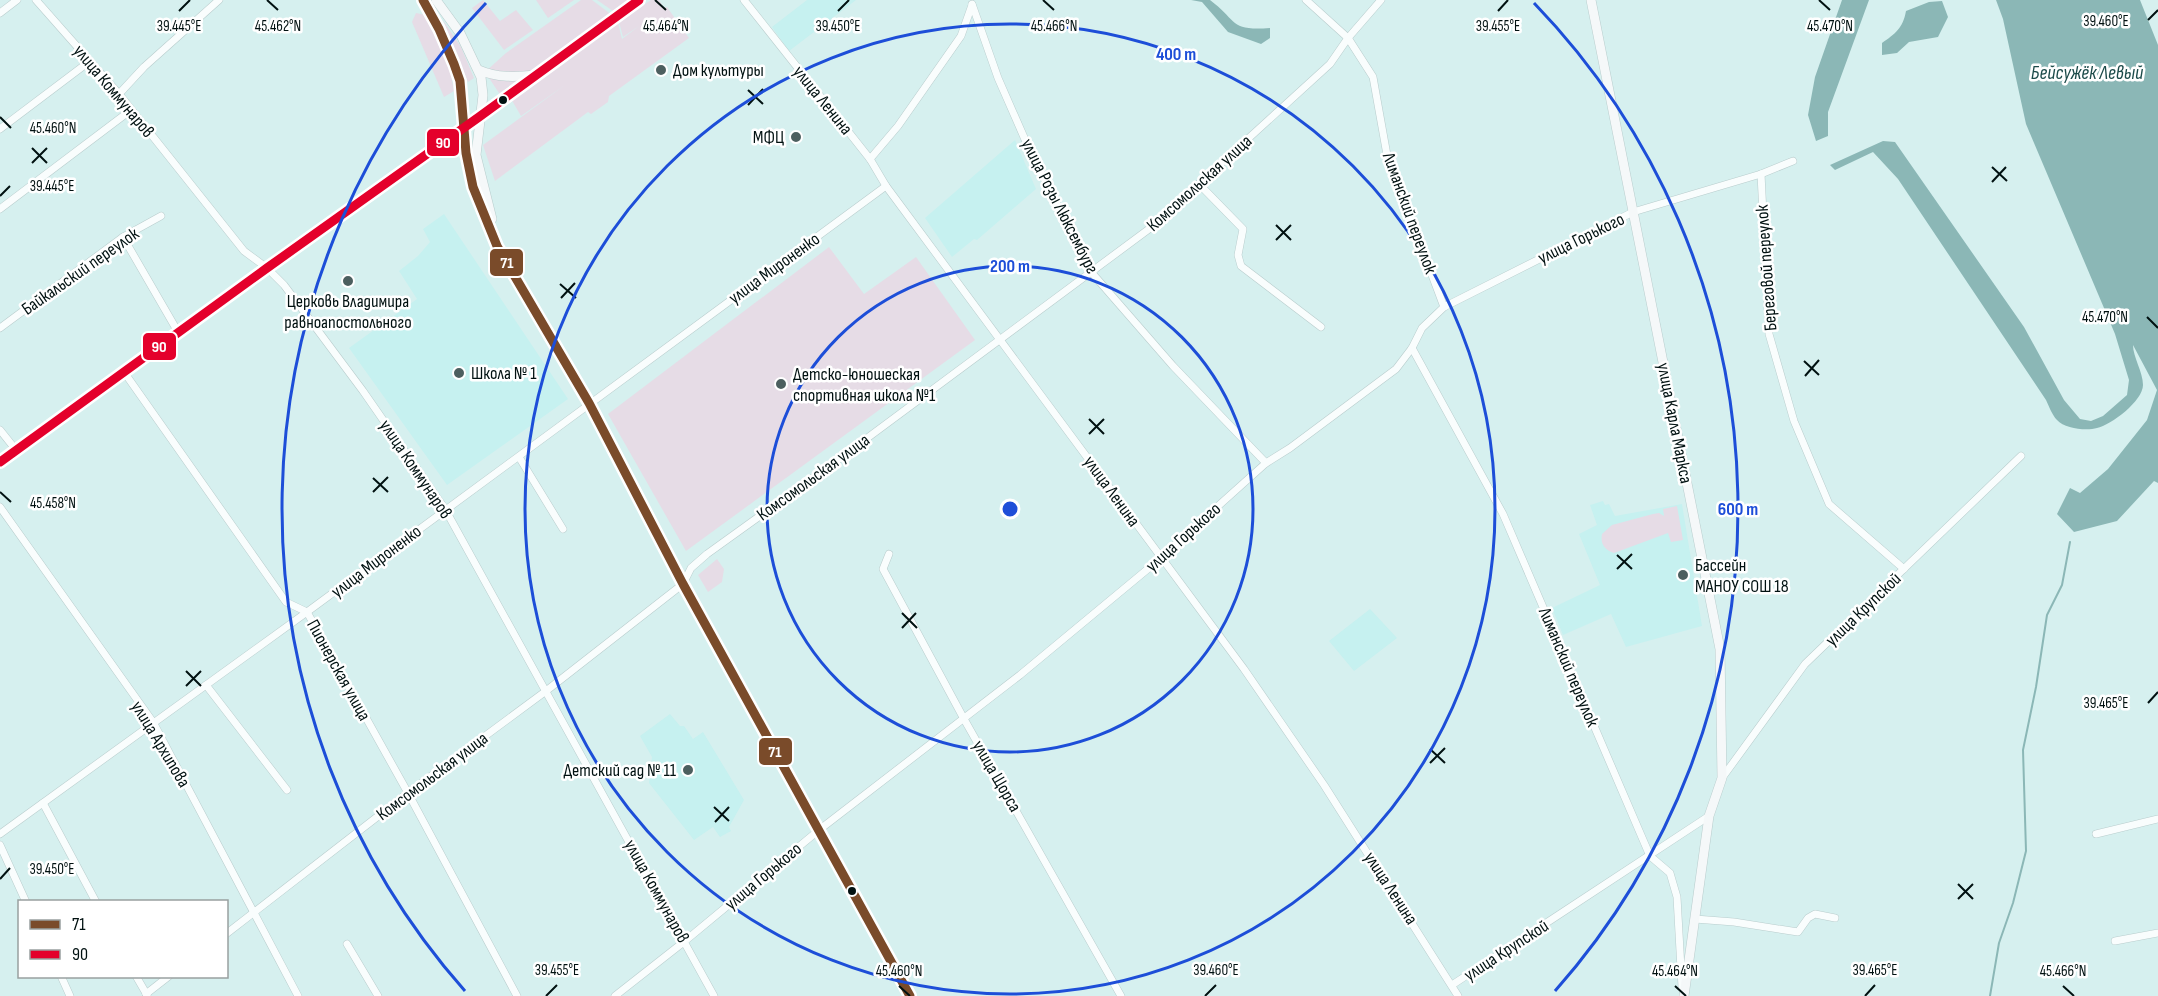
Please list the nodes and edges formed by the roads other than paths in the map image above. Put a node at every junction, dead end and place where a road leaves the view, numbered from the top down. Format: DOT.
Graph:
graph roads {
  1 [pos="17,0"];
  2 [pos="36,0"];
  3 [pos="219,0"];
  4 [pos="423,0"];
  5 [pos="436,0"];
  6 [pos="639,0"];
  7 [pos="744,0"];
  8 [pos="1306,0"];
  9 [pos="1381,0"];
  10 [pos="1591,0"];
  11 [pos="973,2"];
  12 [pos="0,13"];
  13 [pos="1348,38"];
  14 [pos="90,61"];
  15 [pos="479,70"];
  16 [pos="538,74"];
  17 [pos="119,94"];
  18 [pos="130,110"];
  19 [pos="479,117"];
  20 [pos="464,128"];
  21 [pos="0,129"];
  22 [pos="870,159"];
  23 [pos="1793,161"];
  24 [pos="1761,174"];
  25 [pos="1199,183"];
  26 [pos="886,186"];
  27 [pos="0,209"];
  28 [pos="1633,212"];
  29 [pos="161,216"];
  30 [pos="123,237"];
  31 [pos="511,266"];
  32 [pos="267,268"];
  33 [pos="1092,273"];
  34 [pos="1444,307"];
  35 [pos="1321,327"];
  36 [pos="0,328"];
  37 [pos="178,332"];
  38 [pos="999,339"];
  39 [pos="1412,348"];
  40 [pos="124,372"];
  41 [pos="589,403"];
  42 [pos="0,430"];
  43 [pos="16,450"];
  44 [pos="2021,456"];
  45 [pos="519,457"];
  46 [pos="0,462"];
  47 [pos="1266,463"];
  48 [pos="0,507"];
  49 [pos="445,510"];
  50 [pos="563,530"];
  51 [pos="889,554"];
  52 [pos="1160,557"];
  53 [pos="1904,569"];
  54 [pos="684,584"];
  55 [pos="307,612"];
  56 [pos="206,685"];
  57 [pos="546,691"];
  58 [pos="964,719"];
  59 [pos="153,722"];
  60 [pos="1722,778"];
  61 [pos="287,790"];
  62 [pos="408,794"];
  63 [pos="43,803"];
  64 [pos="1709,816"];
  65 [pos="2158,819"];
  66 [pos="819,830"];
  67 [pos="0,834"];
  68 [pos="2096,834"];
  69 [pos="0,845"];
  70 [pos="1650,856"];
  71 [pos="25,900"];
  72 [pos="95,900"];
  73 [pos="254,914"];
  74 [pos="1836,918"];
  75 [pos="1695,919"];
  76 [pos="228,933"];
  77 [pos="2158,933"];
  78 [pos="685,941"];
  79 [pos="2115,941"];
  80 [pos="347,944"];
  81 [pos="62,978"];
  82 [pos="137,978"];
  83 [pos="167,978"];
  84 [pos="1452,985"];
  85 [pos="146,995"];
  86 [pos="1456,995"];
  87 [pos="70,996"];
  88 [pos="298,996"];
  89 [pos="378,996"];
  90 [pos="517,996"];
  91 [pos="615,996"];
  92 [pos="714,996"];
  93 [pos="910,996"];
  94 [pos="1121,996"];
  95 [pos="1683,996"];
  1 -- 12 [label="street"];
  2 -- 14 [label="street, улица Коммунаров"];
  3 -- 17 [label="street"];
  4 -- 20 [label="main road"];
  5 -- 15 [label="main road"];
  6 -- 16 [label="main road"];
  7 -- 22 [label="street, улица Ленина"];
  8 -- 13 [label="street, Лиманский переулок"];
  9 -- 13 [label="street, Комсомольская улица"];
  10 -- 28 [label="main road, улица Карла Маркса"];
  11 -- 22 [label="street"];
  11 -- 33 [label="street, улица Розы Люксембург"];
  13 -- 25 [label="street, Комсомольская улица"];
  13 -- 34 [label="street, Лиманский переулок"];
  14 -- 17 [label="street, улица Коммунаров"];
  14 -- 21 [label="street"];
  15 -- 16 [label="main road"];
  15 -- 19 [label="main road"];
  16 -- 19 [label="main road"];
  17 -- 18 [label="street, улица Коммунаров"];
  18 -- 27 [label="street"];
  18 -- 32 [label="street, улица Коммунаров"];
  19 -- 20 [label="main road"];
  19 -- 31 [label="main road"];
  20 -- 31 [label="main road"];
  20 -- 32 [label="main road"];
  22 -- 26 [label="street, улица Ленина"];
  23 -- 24 [label="street, улица Горького"];
  24 -- 28 [label="street, улица Горького"];
  24 -- 53 [label="street, Береговой переулок"];
  25 -- 33 [label="street, Комсомольская улица"];
  25 -- 35 [label="street"];
  26 -- 38 [label="street, улица Ленина"];
  26 -- 41 [label="street, улица Мироненко"];
  28 -- 34 [label="street, улица Горького"];
  28 -- 60 [label="main road, улица Карла Маркса"];
  29 -- 30 [label="street, Байкальский переулок"];
  30 -- 36 [label="street, Байкальский переулок"];
  30 -- 37 [label="street"];
  31 -- 41 [label="main road"];
  32 -- 37 [label="main road"];
  32 -- 49 [label="street, улица Коммунаров"];
  33 -- 38 [label="street, Комсомольская улица"];
  33 -- 47 [label="street, улица Розы Люксембург"];
  34 -- 39 [label="street, улица Горького"];
  37 -- 40 [label="main road"];
  38 -- 52 [label="street, улица Ленина"];
  38 -- 54 [label="street, Комсомольская улица"];
  39 -- 47 [label="street, улица Горького"];
  39 -- 70 [label="street, Лиманский переулок"];
  40 -- 43 [label="main road"];
  40 -- 55 [label="street, Пионерская улица"];
  41 -- 45 [label="street, улица Мироненко"];
  41 -- 54 [label="main road"];
  42 -- 43 [label="street"];
  43 -- 46 [label="main road"];
  44 -- 53 [label="street, улица Крупской"];
  45 -- 49 [label="street, улица Мироненко"];
  45 -- 50 [label="street"];
  47 -- 52 [label="street, улица Горького"];
  48 -- 59 [label="street, улица Архипова"];
  49 -- 55 [label="street, улица Мироненко"];
  49 -- 57 [label="street, улица Коммунаров"];
  51 -- 58 [label="street, улица Щорса"];
  52 -- 58 [label="street, улица Горького"];
  52 -- 84 [label="street, улица Ленина"];
  53 -- 60 [label="street, улица Крупской"];
  54 -- 57 [label="street, Комсомольская улица"];
  54 -- 66 [label="main road"];
  55 -- 56 [label="street, улица Мироненко"];
  55 -- 62 [label="street, Пионерская улица"];
  56 -- 59 [label="street, улица Мироненко"];
  56 -- 61 [label="street"];
  57 -- 62 [label="street, Комсомольская улица"];
  57 -- 78 [label="street, улица Коммунаров"];
  58 -- 66 [label="street, улица Горького"];
  58 -- 94 [label="street, улица Щорса"];
  59 -- 63 [label="street, улица Мироненко"];
  59 -- 73 [label="street, улица Архипова"];
  60 -- 64 [label="main road, улица Карла Маркса"];
  62 -- 73 [label="street, Комсомольская улица"];
  62 -- 90 [label="street, Пионерская улица"];
  63 -- 67 [label="street, улица Мироненко"];
  63 -- 72 [label="street"];
  64 -- 70 [label="street, улица Крупской"];
  64 -- 75 [label="main road, улица Карла Маркса"];
  65 -- 68 [label="street"];
  66 -- 78 [label="street, улица Горького"];
  66 -- 93 [label="main road"];
  69 -- 71 [label="street"];
  70 -- 84 [label="street, улица Крупской"];
  70 -- 95 [label="street, Лиманский переулок"];
  73 -- 76 [label="street, Комсомольская улица"];
  73 -- 88 [label="street, улица Архипова"];
  74 -- 75 [label="street"];
  75 -- 95 [label="main road, улица Карла Маркса"];
  77 -- 79 [label="street"];
  78 -- 91 [label="street, улица Горького"];
  78 -- 92 [label="street, улица Коммунаров"];
  80 -- 89 [label="street"];
  81 -- 87 [label="street"];
  82 -- 85 [label="street"];
  83 -- 85 [label="street"];
  84 -- 86 [label="street, улица Ленина"];
}
